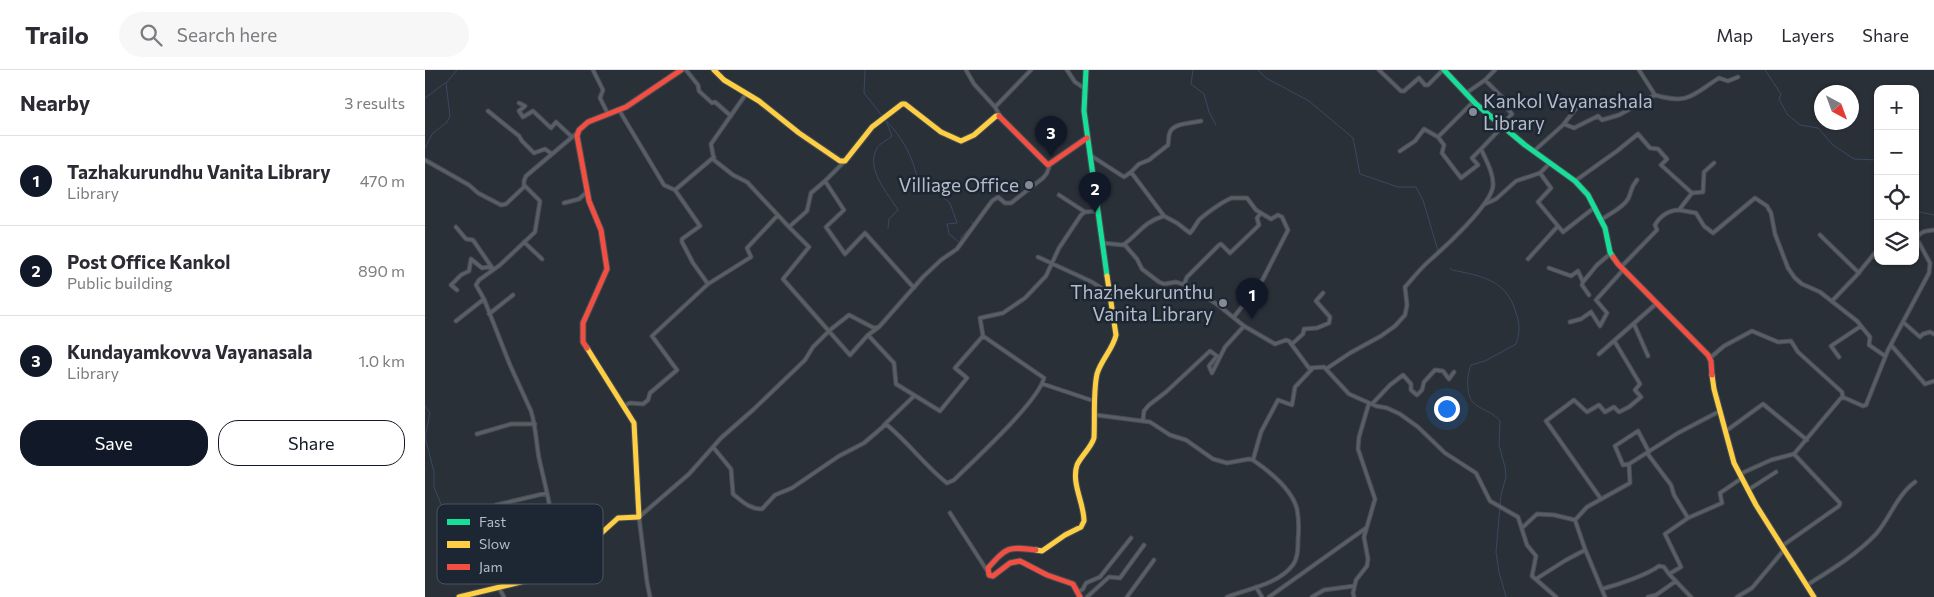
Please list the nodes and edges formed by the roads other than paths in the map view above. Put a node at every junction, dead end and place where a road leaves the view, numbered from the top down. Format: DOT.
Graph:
graph roads {
  1 [pos="593,70"];
  2 [pos="681,70"];
  3 [pos="686,70"];
  4 [pos="714,70"];
  5 [pos="965,70"];
  6 [pos="1031,70"];
  7 [pos="1067,70"];
  8 [pos="1086,70"];
  9 [pos="1379,70"];
  10 [pos="1444,70"];
  11 [pos="1495,70"];
  12 [pos="1639,70"];
  13 [pos="1738,78"];
  14 [pos="1485,80"];
  15 [pos="1084,88"];
  16 [pos="747,94"];
  17 [pos="1465,94"];
  18 [pos="1655,95"];
  19 [pos="1473,102"];
  20 [pos="519,103"];
  21 [pos="1579,106"];
  22 [pos="995,107"];
  23 [pos="619,110"];
  24 [pos="488,111"];
  25 [pos="607,114"];
  26 [pos="731,116"];
  27 [pos="999,116"];
  28 [pos="1201,121"];
  29 [pos="1564,124"];
  30 [pos="1503,126"];
  31 [pos="575,135"];
  32 [pos="1438,137"];
  33 [pos="1087,138"];
  34 [pos="1481,149"];
  35 [pos="1400,151"];
  36 [pos="1534,152"];
  37 [pos="552,154"];
  38 [pos="1091,155"];
  39 [pos="714,156"];
  40 [pos="425,160"];
  41 [pos="845,161"];
  42 [pos="1550,163"];
  43 [pos="1714,163"];
  44 [pos="1050,164"];
  45 [pos="1131,172"];
  46 [pos="1540,173"];
  47 [pos="1575,180"];
  48 [pos="1637,180"];
  49 [pos="825,181"];
  50 [pos="525,186"];
  51 [pos="675,190"];
  52 [pos="588,192"];
  53 [pos="1692,193"];
  54 [pos="1059,195"];
  55 [pos="1231,198"];
  56 [pos="1236,199"];
  57 [pos="564,203"];
  58 [pos="1482,205"];
  59 [pos="1595,206"];
  60 [pos="1679,210"];
  61 [pos="1098,211"];
  62 [pos="1085,212"];
  63 [pos="1261,213"];
  64 [pos="778,215"];
  65 [pos="1164,216"];
  66 [pos="1601,220"];
  67 [pos="1557,226"];
  68 [pos="455,227"];
  69 [pos="789,228"];
  70 [pos="1934,230"];
  71 [pos="1820,235"];
  72 [pos="1919,235"];
  73 [pos="524,242"];
  74 [pos="1103,243"];
  75 [pos="1919,243"];
  76 [pos="1124,244"];
  77 [pos="1611,253"];
  78 [pos="1874,254"];
  79 [pos="1038,258"];
  80 [pos="542,259"];
  81 [pos="1528,259"];
  82 [pos="1051,262"];
  83 [pos="1549,268"];
  84 [pos="494,269"];
  85 [pos="1622,269"];
  86 [pos="1859,273"];
  87 [pos="1583,282"];
  88 [pos="707,284"];
  89 [pos="1184,284"];
  90 [pos="914,288"];
  91 [pos="457,290"];
  92 [pos="1323,293"];
  93 [pos="1111,294"];
  94 [pos="513,295"];
  95 [pos="1589,295"];
  96 [pos="484,299"];
  97 [pos="1832,302"];
  98 [pos="1657,303"];
  99 [pos="489,314"];
  100 [pos="1234,317"];
  101 [pos="456,321"];
  102 [pos="1570,322"];
  103 [pos="1903,322"];
  104 [pos="1634,324"];
  105 [pos="1244,326"];
  106 [pos="1861,326"];
  107 [pos="879,327"];
  108 [pos="829,330"];
  109 [pos="1934,334"];
  110 [pos="868,336"];
  111 [pos="983,336"];
  112 [pos="1615,342"];
  113 [pos="1292,344"];
  114 [pos="1891,345"];
  115 [pos="1599,354"];
  116 [pos="1648,356"];
  117 [pos="1885,356"];
  118 [pos="1839,357"];
  119 [pos="1710,359"];
  120 [pos="1313,369"];
  121 [pos="1326,369"];
  122 [pos="1454,372"];
  123 [pos="1934,380"];
  124 [pos="1043,384"];
  125 [pos="914,396"];
  126 [pos="1843,398"];
  127 [pos="1091,400"];
  128 [pos="1370,403"];
  129 [pos="623,406"];
  130 [pos="1721,411"];
  131 [pos="1096,415"];
  132 [pos="1143,420"];
  133 [pos="535,424"];
  134 [pos="883,426"];
  135 [pos="1725,431"];
  136 [pos="477,434"];
  137 [pos="1807,440"];
  138 [pos="713,447"];
  139 [pos="1648,452"];
  140 [pos="1794,454"];
  141 [pos="1253,460"];
  142 [pos="1629,464"];
  143 [pos="1775,472"];
  144 [pos="1741,476"];
  145 [pos="1915,482"];
  146 [pos="1748,490"];
  147 [pos="547,493"];
  148 [pos="1601,499"];
  149 [pos="501,504"];
  150 [pos="549,504"];
  151 [pos="950,513"];
  152 [pos="639,517"];
  153 [pos="1688,518"];
  154 [pos="1575,520"];
  155 [pos="1366,527"];
  156 [pos="1522,528"];
  157 [pos="603,532"];
  158 [pos="1131,538"];
  159 [pos="1144,545"];
  160 [pos="1783,548"];
  161 [pos="1585,550"];
  162 [pos="1154,560"];
  163 [pos="987,572"];
  164 [pos="1669,574"];
  165 [pos="1536,580"];
  166 [pos="1677,581"];
  167 [pos="514,584"];
  168 [pos="1807,585"];
  169 [pos="1354,586"];
  170 [pos="1256,587"];
  171 [pos="499,588"];
  172 [pos="1602,589"];
  173 [pos="1079,595"];
  174 [pos="459,597"];
  175 [pos="504,597"];
  176 [pos="650,597"];
  177 [pos="1087,597"];
  178 [pos="1127,597"];
  179 [pos="1227,597"];
  180 [pos="1262,597"];
  181 [pos="1269,597"];
  182 [pos="1312,597"];
  183 [pos="1354,597"];
  184 [pos="1556,597"];
  185 [pos="1605,597"];
  186 [pos="1648,597"];
  187 [pos="1691,597"];
  188 [pos="1737,597"];
  189 [pos="1814,597"];
  1 -- 25 [label="street"];
  2 -- 23 [label="main road"];
  3 -- 26 [label="street"];
  4 -- 16 [label="main road"];
  5 -- 22 [label="street"];
  6 -- 22 [label="street"];
  7 -- 15 [label="street"];
  8 -- 15 [label="main road"];
  9 -- 10 [label="street"];
  10 -- 17 [label="main road"];
  11 -- 14 [label="street"];
  12 -- 18 [label="street"];
  13 -- 18 [label="street"];
  14 -- 17 [label="street"];
  14 -- 30 [label="street"];
  15 -- 33 [label="main road"];
  16 -- 26 [label="street"];
  16 -- 41 [label="main road"];
  17 -- 19 [label="main road"];
  18 -- 29 [label="street"];
  19 -- 30 [label="main road"];
  19 -- 32 [label="street"];
  20 -- 31 [label="street"];
  21 -- 29 [label="street"];
  22 -- 27 [label="street"];
  23 -- 25 [label="main road"];
  23 -- 51 [label="street"];
  24 -- 37 [label="street"];
  25 -- 31 [label="main road"];
  26 -- 39 [label="street"];
  27 -- 41 [label="main road"];
  27 -- 44 [label="main road"];
  28 -- 45 [label="street"];
  29 -- 36 [label="street"];
  30 -- 34 [label="street"];
  30 -- 36 [label="main road"];
  31 -- 37 [label="street"];
  31 -- 52 [label="main road"];
  32 -- 34 [label="street"];
  32 -- 35 [label="street"];
  33 -- 38 [label="main road"];
  33 -- 44 [label="main road"];
  34 -- 58 [label="street"];
  36 -- 42 [label="main road"];
  37 -- 50 [label="street"];
  38 -- 45 [label="street"];
  38 -- 61 [label="main road"];
  39 -- 51 [label="street"];
  39 -- 64 [label="street"];
  40 -- 50 [label="street"];
  41 -- 49 [label="street"];
  42 -- 46 [label="street"];
  42 -- 47 [label="main road"];
  43 -- 53 [label="street"];
  44 -- 90 [label="street"];
  45 -- 65 [label="street"];
  46 -- 58 [label="street"];
  46 -- 67 [label="street"];
  47 -- 53 [label="street"];
  47 -- 59 [label="main road"];
  48 -- 66 [label="street"];
  49 -- 69 [label="street"];
  49 -- 90 [label="street"];
  50 -- 73 [label="street"];
  51 -- 88 [label="street"];
  52 -- 57 [label="street"];
  52 -- 129 [label="main road"];
  53 -- 60 [label="street"];
  54 -- 62 [label="street"];
  55 -- 56 [label="street"];
  55 -- 63 [label="street"];
  55 -- 65 [label="street"];
  58 -- 121 [label="street"];
  59 -- 66 [label="main road"];
  59 -- 67 [label="street"];
  60 -- 85 [label="street"];
  60 -- 97 [label="street"];
  61 -- 62 [label="street"];
  61 -- 74 [label="main road"];
  62 -- 82 [label="street"];
  63 -- 89 [label="street"];
  63 -- 100 [label="street"];
  64 -- 69 [label="street"];
  64 -- 88 [label="street"];
  65 -- 76 [label="street"];
  66 -- 77 [label="main road"];
  67 -- 81 [label="street"];
  68 -- 84 [label="street"];
  69 -- 108 [label="street"];
  70 -- 72 [label="street"];
  71 -- 86 [label="street"];
  73 -- 80 [label="street"];
  73 -- 84 [label="street"];
  74 -- 76 [label="street"];
  74 -- 93 [label="main road"];
  75 -- 103 [label="street"];
  76 -- 89 [label="street"];
  77 -- 85 [label="main road"];
  77 -- 87 [label="street"];
  78 -- 86 [label="street"];
  79 -- 82 [label="street"];
  82 -- 93 [label="street"];
  82 -- 111 [label="street"];
  83 -- 87 [label="street"];
  84 -- 91 [label="street"];
  84 -- 96 [label="street"];
  85 -- 98 [label="main road"];
  85 -- 102 [label="street"];
  86 -- 97 [label="street"];
  87 -- 95 [label="street"];
  88 -- 129 [label="street"];
  89 -- 100 [label="street"];
  90 -- 107 [label="street"];
  92 -- 113 [label="street"];
  93 -- 131 [label="main road"];
  94 -- 99 [label="street"];
  96 -- 99 [label="street"];
  96 -- 101 [label="street"];
  97 -- 106 [label="street"];
  98 -- 104 [label="street"];
  98 -- 119 [label="main road"];
  99 -- 133 [label="street"];
  100 -- 105 [label="street"];
  103 -- 109 [label="street"];
  103 -- 114 [label="street"];
  104 -- 112 [label="street"];
  104 -- 116 [label="street"];
  105 -- 113 [label="street"];
  105 -- 132 [label="street"];
  106 -- 117 [label="street"];
  106 -- 118 [label="street"];
  107 -- 108 [label="street"];
  107 -- 110 [label="street"];
  108 -- 110 [label="street"];
  108 -- 138 [label="street"];
  110 -- 125 [label="street"];
  111 -- 124 [label="street"];
  111 -- 125 [label="street"];
  112 -- 115 [label="street"];
  112 -- 148 [label="street"];
  113 -- 120 [label="street"];
  114 -- 117 [label="street"];
  114 -- 123 [label="street"];
  117 -- 126 [label="street"];
  119 -- 126 [label="street"];
  119 -- 130 [label="main road"];
  120 -- 121 [label="street"];
  120 -- 141 [label="street"];
  121 -- 128 [label="street"];
  122 -- 128 [label="street"];
  124 -- 127 [label="street"];
  124 -- 134 [label="street"];
  125 -- 134 [label="street"];
  126 -- 137 [label="street"];
  128 -- 155 [label="street"];
  128 -- 156 [label="street"];
  129 -- 152 [label="main road"];
  130 -- 135 [label="main road"];
  130 -- 139 [label="street"];
  131 -- 132 [label="street"];
  131 -- 163 [label="main road"];
  132 -- 141 [label="street"];
  133 -- 136 [label="street"];
  133 -- 147 [label="street"];
  134 -- 138 [label="street"];
  135 -- 137 [label="street"];
  135 -- 144 [label="main road"];
  137 -- 140 [label="street"];
  138 -- 152 [label="street"];
  139 -- 142 [label="street"];
  139 -- 142 [label="street"];
  139 -- 153 [label="street"];
  140 -- 144 [label="street"];
  140 -- 160 [label="street"];
  141 -- 170 [label="street"];
  142 -- 148 [label="street"];
  143 -- 146 [label="street"];
  144 -- 146 [label="main road"];
  144 -- 153 [label="street"];
  145 -- 168 [label="street"];
  146 -- 160 [label="main road"];
  147 -- 149 [label="street"];
  147 -- 150 [label="street"];
  148 -- 154 [label="street"];
  151 -- 163 [label="street"];
  152 -- 157 [label="main road"];
  152 -- 176 [label="street"];
  153 -- 164 [label="street"];
  154 -- 156 [label="street"];
  154 -- 161 [label="street"];
  155 -- 169 [label="street"];
  155 -- 181 [label="street"];
  156 -- 165 [label="street"];
  158 -- 173 [label="street"];
  159 -- 177 [label="street"];
  160 -- 168 [label="main road"];
  160 -- 188 [label="street"];
  161 -- 165 [label="street"];
  161 -- 172 [label="street"];
  162 -- 178 [label="street"];
  163 -- 173 [label="main road"];
  164 -- 166 [label="street"];
  164 -- 172 [label="street"];
  165 -- 184 [label="street"];
  166 -- 186 [label="street"];
  166 -- 187 [label="street"];
  167 -- 171 [label="main road"];
  168 -- 189 [label="main road"];
  169 -- 182 [label="street"];
  169 -- 183 [label="street"];
  170 -- 179 [label="street"];
  170 -- 180 [label="street"];
  171 -- 174 [label="main road"];
  171 -- 175 [label="street"];
  172 -- 185 [label="street"];
}
